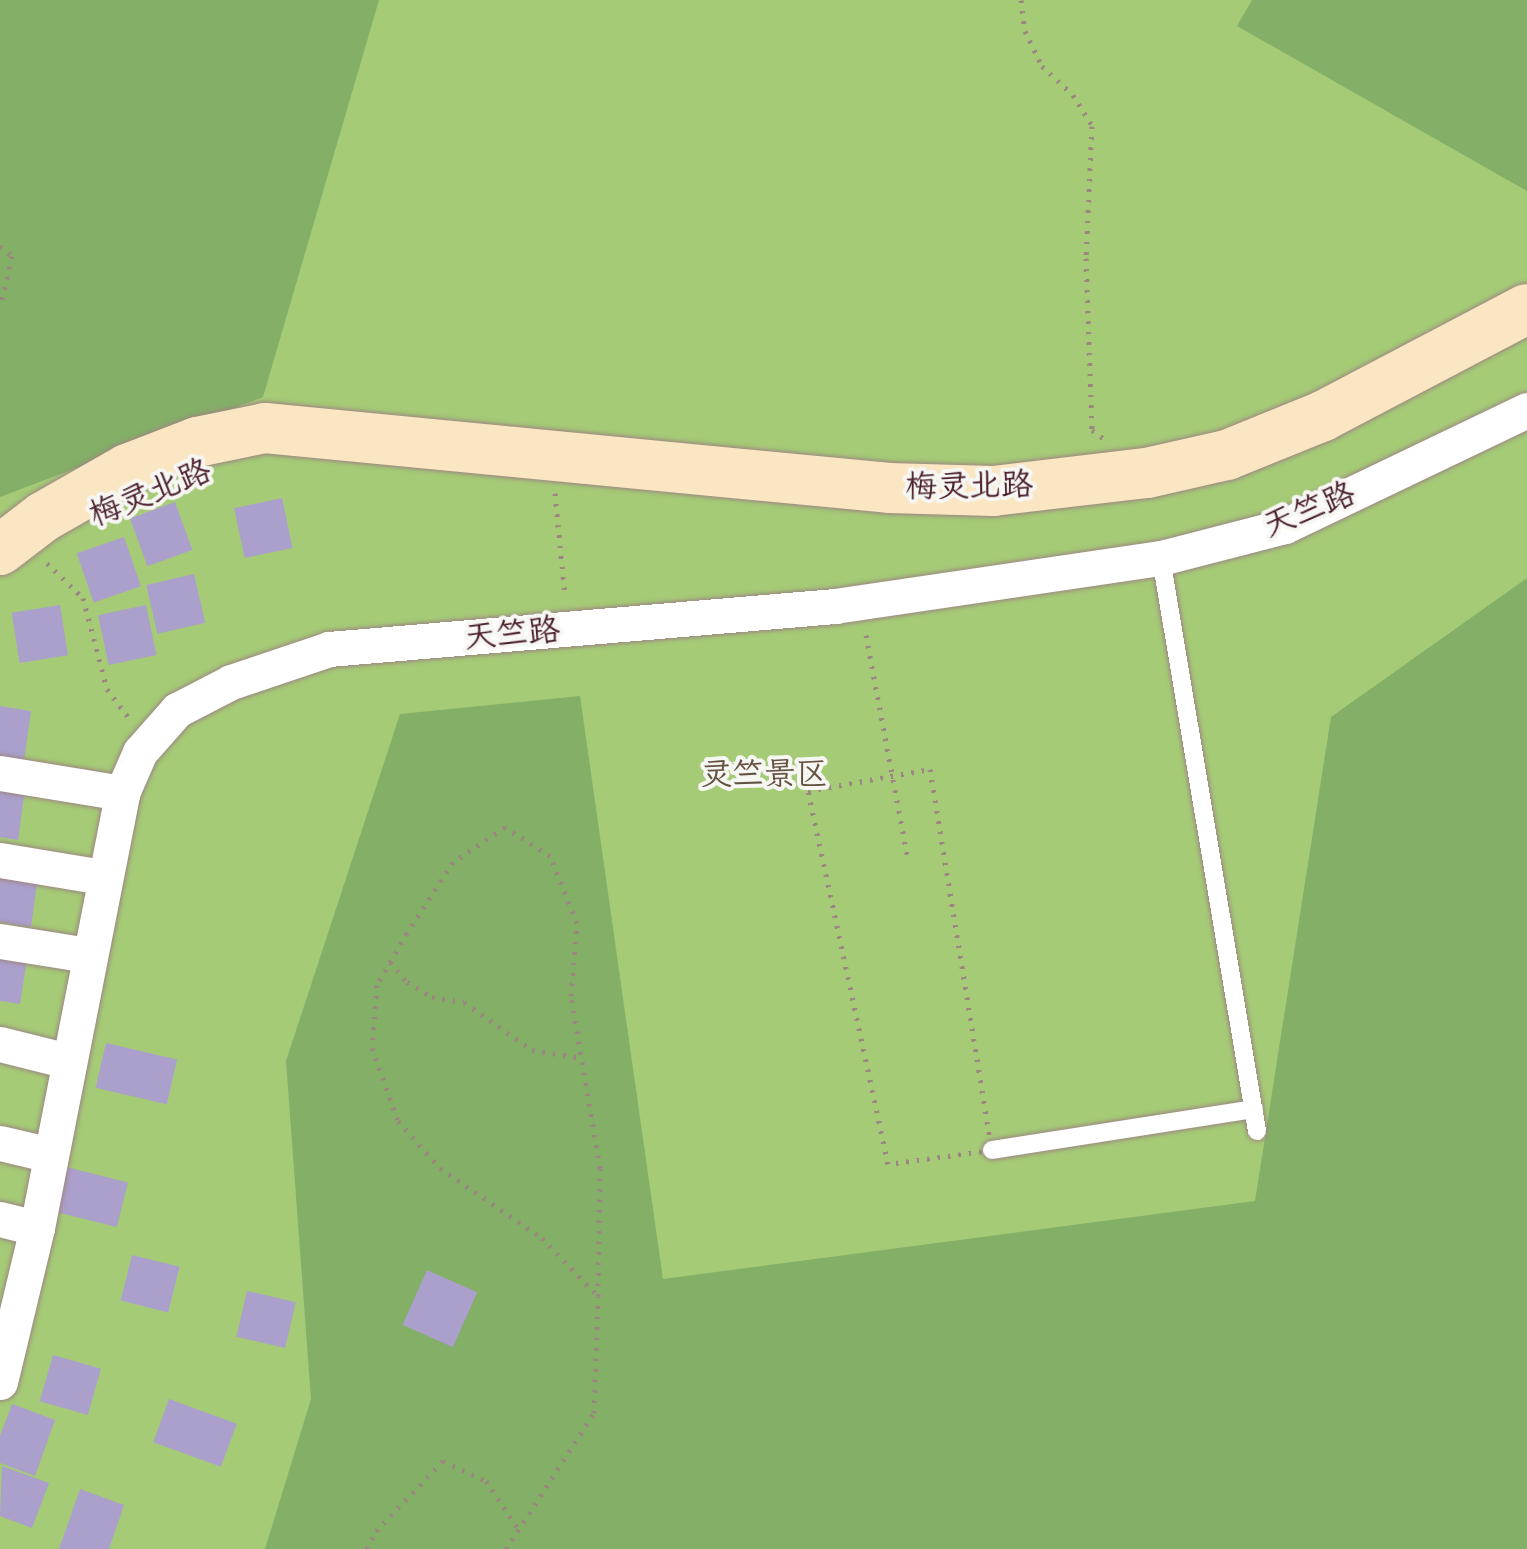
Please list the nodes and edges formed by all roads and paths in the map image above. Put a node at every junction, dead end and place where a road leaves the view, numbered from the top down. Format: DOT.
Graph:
graph roads {
  1 [pos="1021,0"];
  2 [pos="0,246"];
  3 [pos="0,308"];
  4 [pos="1527,310"];
  5 [pos="1527,410"];
  6 [pos="552,459"];
  7 [pos="1148,473"];
  8 [pos="1161,558"];
  9 [pos="12,560"];
  10 [pos="860,603"];
  11 [pos="568,629"];
  12 [pos="148,743"];
  13 [pos="0,773"];
  14 [pos="892,776"];
  15 [pos="122,792"];
  16 [pos="908,859"];
  17 [pos="0,860"];
  18 [pos="104,877"];
  19 [pos="0,940"];
  20 [pos="88,955"];
  21 [pos="390,962"];
  22 [pos="0,1044"];
  23 [pos="584,1058"];
  24 [pos="68,1061"];
  25 [pos="1254,1109"];
  26 [pos="1257,1131"];
  27 [pos="0,1144"];
  28 [pos="992,1150"];
  29 [pos="50,1155"];
  30 [pos="0,1219"];
  31 [pos="37,1228"];
  32 [pos="598,1296"];
  33 [pos="10,1302"];
  34 [pos="0,1382"];
  35 [pos="519,1530"];
  36 [pos="367,1549"];
  37 [pos="506,1549"];
  1 -- 7 [label="path"];
  2 -- 3 [label="path"];
  4 -- 7 [label="main road, 梅灵北路"];
  5 -- 8 [label="street, 天竺路"];
  6 -- 7 [label="main road, 梅灵北路"];
  6 -- 9 [label="main road, 梅灵北路"];
  6 -- 11 [label="path"];
  8 -- 10 [label="street, 天竺路"];
  8 -- 25 [label="lane"];
  9 -- 12 [label="path"];
  10 -- 11 [label="street, 天竺路"];
  10 -- 14 [label="path"];
  11 -- 12 [label="street, 天竺路"];
  12 -- 15 [label="street, 天竺路"];
  13 -- 15 [label="street"];
  14 -- 16 [label="path"];
  14 -- 28 [label="path"];
  14 -- 28 [label="path"];
  15 -- 18 [label="street, 天竺路"];
  17 -- 18 [label="street"];
  18 -- 20 [label="street, 天竺路"];
  19 -- 20 [label="street"];
  20 -- 24 [label="street, 天竺路"];
  21 -- 23 [label="path"];
  21 -- 23 [label="path"];
  21 -- 32 [label="path"];
  22 -- 24 [label="street"];
  23 -- 32 [label="path"];
  24 -- 29 [label="street, 天竺路"];
  25 -- 26 [label="lane"];
  25 -- 28 [label="lane"];
  27 -- 29 [label="street"];
  29 -- 31 [label="street, 天竺路"];
  30 -- 31 [label="street"];
  31 -- 33 [label="street, 天竺路"];
  32 -- 35 [label="path"];
  33 -- 34 [label="street, 天竺路"];
  35 -- 36 [label="path"];
  35 -- 37 [label="path"];
}
